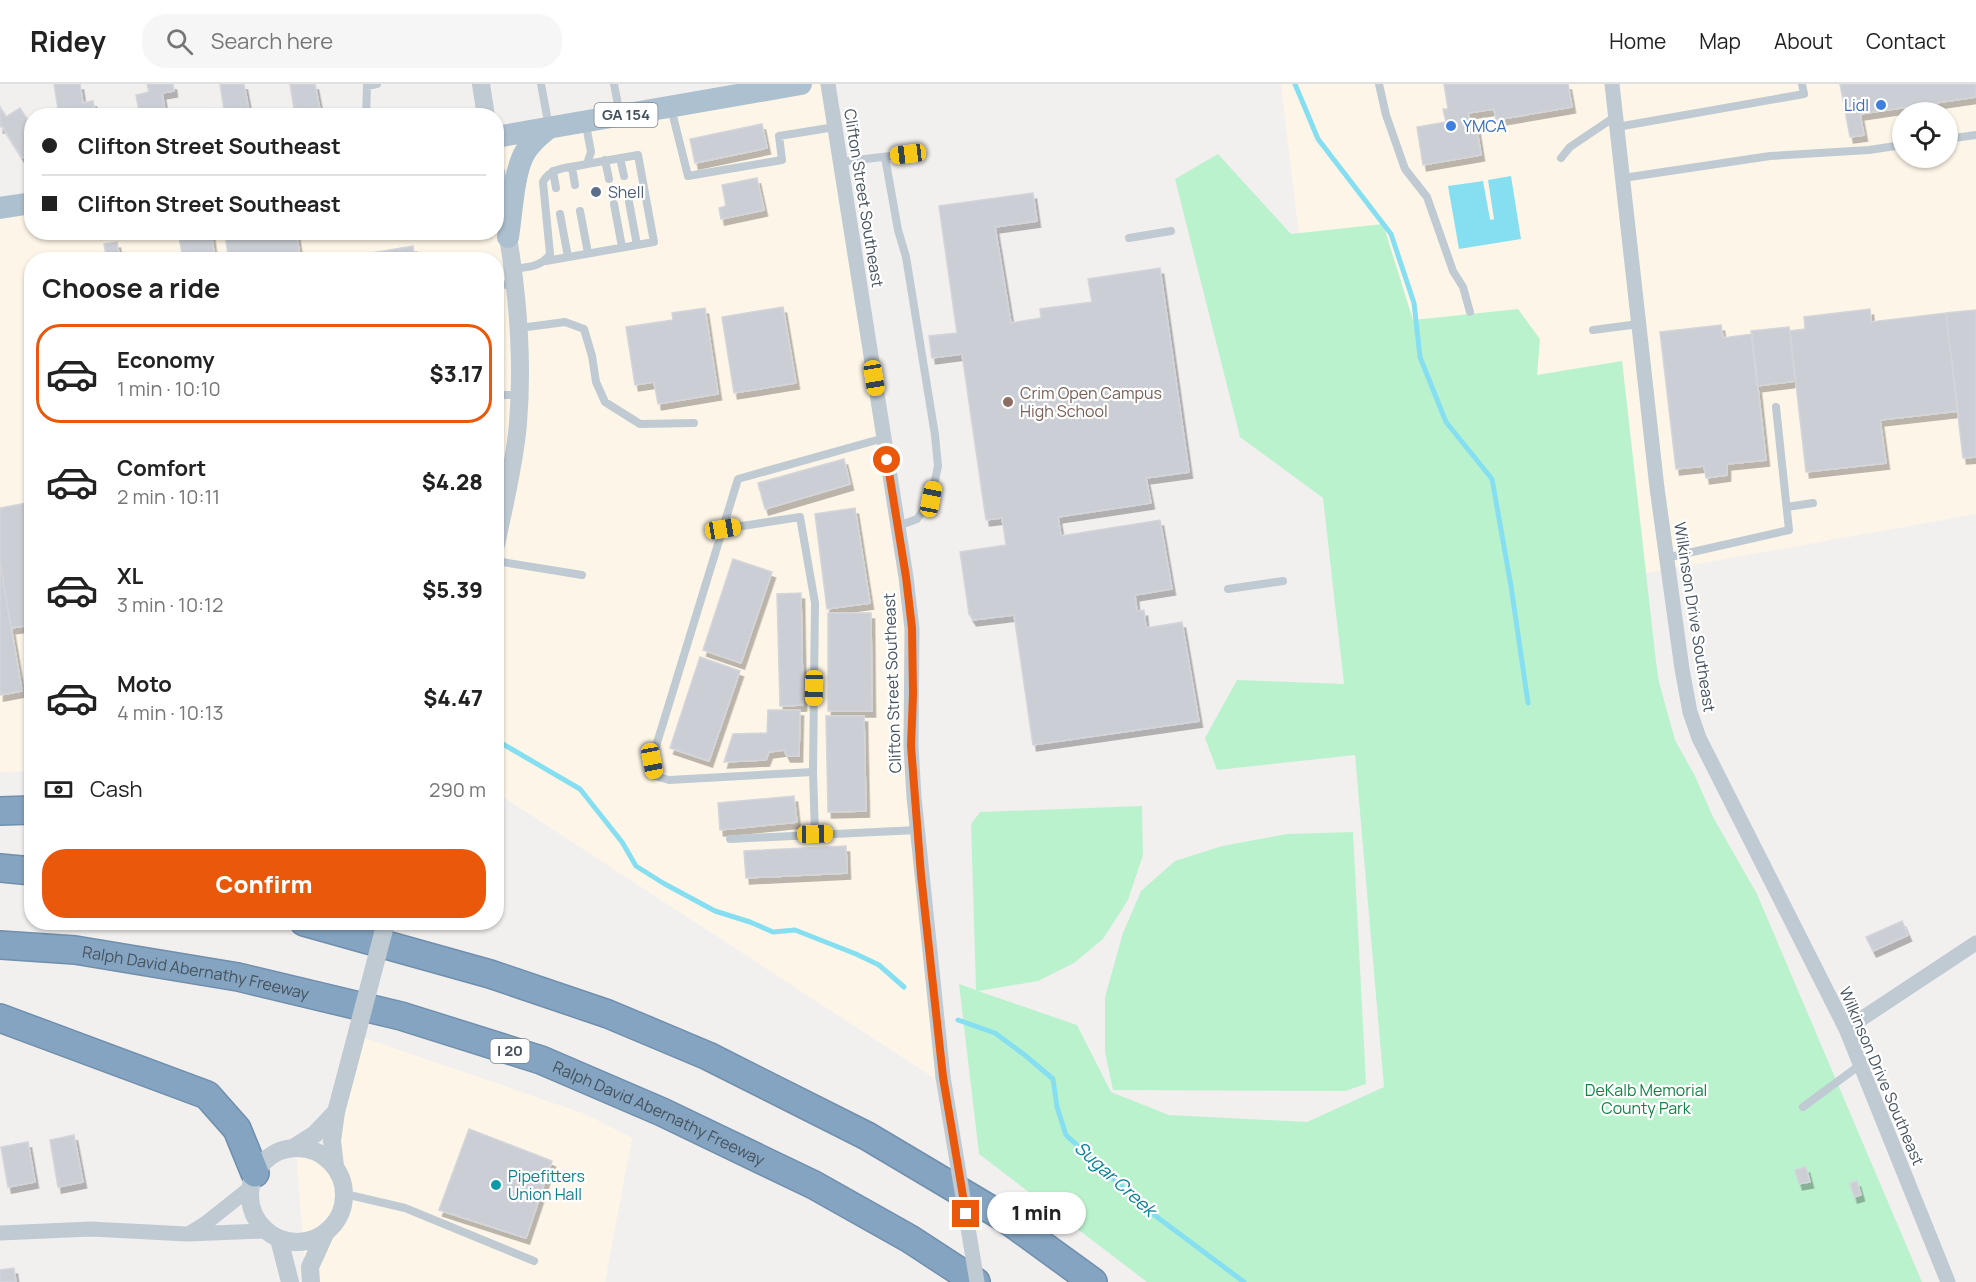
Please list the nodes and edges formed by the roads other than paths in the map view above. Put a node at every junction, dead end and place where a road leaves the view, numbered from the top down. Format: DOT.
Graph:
graph roads {
  1 [pos="377,84"];
  2 [pos="481,84"];
  3 [pos="541,84"];
  4 [pos="614,84"];
  5 [pos="801,84"];
  6 [pos="828,84"];
  7 [pos="1379,84"];
  8 [pos="1612,84"];
  9 [pos="1803,84"];
  10 [pos="671,107"];
  11 [pos="366,108"];
  12 [pos="485,108"];
  13 [pos="621,116"];
  14 [pos="1616,121"];
  15 [pos="586,122"];
  16 [pos="835,127"];
  17 [pos="549,128"];
  18 [pos="1976,135"];
  19 [pos="504,136"];
  20 [pos="1958,137"];
  21 [pos="1892,147"];
  22 [pos="908,154"];
  23 [pos="885,157"];
  24 [pos="620,158"];
  25 [pos="1561,158"];
  26 [pos="605,160"];
  27 [pos="840,162"];
  28 [pos="587,164"];
  29 [pos="572,167"];
  30 [pos="553,171"];
  31 [pos="624,176"];
  32 [pos="1623,178"];
  33 [pos="609,179"];
  34 [pos="575,185"];
  35 [pos="556,189"];
  36 [pos="629,202"];
  37 [pos="24,204"];
  38 [pos="614,204"];
  39 [pos="0,208"];
  40 [pos="580,211"];
  41 [pos="560,214"];
  42 [pos="504,215"];
  43 [pos="504,230"];
  44 [pos="1171,231"];
  45 [pos="508,237"];
  46 [pos="1129,238"];
  47 [pos="637,245"];
  48 [pos="622,247"];
  49 [pos="588,254"];
  50 [pos="568,257"];
  51 [pos="546,261"];
  52 [pos="514,278"];
  53 [pos="504,280"];
  54 [pos="1470,312"];
  55 [pos="1639,324"];
  56 [pos="518,328"];
  57 [pos="1593,330"];
  58 [pos="504,395"];
  59 [pos="520,395"];
  60 [pos="1776,407"];
  61 [pos="694,423"];
  62 [pos="884,438"];
  63 [pos="504,492"];
  64 [pos="1813,503"];
  65 [pos="1787,507"];
  66 [pos="898,526"];
  67 [pos="723,529"];
  68 [pos="1666,558"];
  69 [pos="504,562"];
  70 [pos="582,575"];
  71 [pos="1283,580"];
  72 [pos="1228,589"];
  73 [pos="813,772"];
  74 [pos="24,810"];
  75 [pos="0,811"];
  76 [pos="917,830"];
  77 [pos="815,834"];
  78 [pos="730,839"];
  79 [pos="0,868"];
  80 [pos="24,870"];
  81 [pos="333,930"];
  82 [pos="384,930"];
  83 [pos="1976,943"];
  84 [pos="0,945"];
  85 [pos="0,1018"];
  86 [pos="1846,1029"];
  87 [pos="1860,1065"];
  88 [pos="1803,1107"];
  89 [pos="336,1112"];
  90 [pos="293,1148"];
  91 [pos="335,1166"];
  92 [pos="253,1180"];
  93 [pos="345,1194"];
  94 [pos="0,1233"];
  95 [pos="187,1234"];
  96 [pos="325,1234"];
  97 [pos="272,1235"];
  98 [pos="534,1261"];
  99 [pos="290,1282"];
  100 [pos="311,1282"];
  101 [pos="977,1282"];
  102 [pos="1093,1282"];
  103 [pos="1948,1282"];
  1 -- 11 [label="lane"];
  2 -- 12 [label="street"];
  3 -- 17 [label="lane"];
  4 -- 13 [label="lane"];
  5 -- 10 [label="main road, GA 154"];
  6 -- 16 [label="street, Clifton Street Southeast"];
  7 -- 54 [label="lane"];
  8 -- 14 [label="street, Wilkinson Drive Southeast"];
  9 -- 14 [label="lane"];
  10 -- 13 [label="main road, GA 154"];
  10 -- 16 [label="lane"];
  13 -- 15 [label="main road, GA 154"];
  14 -- 25 [label="lane"];
  14 -- 32 [label="street, Wilkinson Drive Southeast"];
  15 -- 17 [label="main road, GA 154"];
  15 -- 28 [label="lane"];
  16 -- 27 [label="street, Clifton Street Southeast"];
  17 -- 19 [label="main road, GA 154"];
  17 -- 45 [label="main road"];
  18 -- 20 [label="lane"];
  21 -- 32 [label="lane"];
  22 -- 23 [label="lane"];
  23 -- 27 [label="lane"];
  23 -- 66 [label="lane"];
  24 -- 26 [label="lane"];
  24 -- 31 [label="lane"];
  24 -- 47 [label="lane"];
  26 -- 28 [label="lane"];
  26 -- 33 [label="lane"];
  27 -- 62 [label="street, Clifton Street Southeast"];
  28 -- 29 [label="lane"];
  29 -- 30 [label="lane"];
  29 -- 34 [label="lane"];
  30 -- 35 [label="lane"];
  30 -- 51 [label="lane"];
  32 -- 55 [label="street, Wilkinson Drive Southeast"];
  36 -- 47 [label="lane"];
  37 -- 39 [label="main road"];
  38 -- 48 [label="lane"];
  40 -- 49 [label="lane"];
  41 -- 50 [label="lane"];
  42 -- 45 [label="street"];
  43 -- 45 [label="main road"];
  44 -- 46 [label="lane"];
  45 -- 52 [label="street"];
  47 -- 48 [label="lane"];
  48 -- 49 [label="lane"];
  49 -- 50 [label="lane"];
  50 -- 51 [label="lane"];
  51 -- 52 [label="lane"];
  52 -- 53 [label="lane"];
  52 -- 56 [label="street"];
  55 -- 57 [label="lane"];
  55 -- 68 [label="street, Wilkinson Drive Southeast"];
  56 -- 59 [label="street"];
  56 -- 61 [label="lane"];
  58 -- 59 [label="lane"];
  59 -- 63 [label="street"];
  60 -- 65 [label="lane"];
  62 -- 66 [label="street, Clifton Street Southeast"];
  62 -- 67 [label="lane"];
  64 -- 65 [label="lane"];
  65 -- 68 [label="lane"];
  66 -- 76 [label="street, Clifton Street Southeast"];
  67 -- 73 [label="lane"];
  67 -- 73 [label="lane"];
  68 -- 86 [label="street, Wilkinson Drive Southeast"];
  69 -- 70 [label="lane"];
  71 -- 72 [label="lane"];
  73 -- 77 [label="lane"];
  74 -- 75 [label="highway"];
  76 -- 77 [label="lane"];
  76 -- 101 [label="street, Clifton Street Southeast, bridge"];
  77 -- 78 [label="lane"];
  79 -- 80 [label="highway"];
  81 -- 102 [label="highway"];
  82 -- 89 [label="street, bridge"];
  83 -- 86 [label="street"];
  84 -- 101 [label="highway, Ralph David Abernathy Freeway / I 20"];
  85 -- 92 [label="highway"];
  86 -- 87 [label="street, Wilkinson Drive Southeast"];
  87 -- 88 [label="lane"];
  87 -- 103 [label="street, Wilkinson Drive Southeast"];
  89 -- 90 [label="street"];
  89 -- 91 [label="street"];
  90 -- 91 [label="street"];
  90 -- 92 [label="street"];
  91 -- 93 [label="street"];
  92 -- 95 [label="street"];
  92 -- 97 [label="street"];
  93 -- 96 [label="street"];
  93 -- 98 [label="lane"];
  94 -- 95 [label="street"];
  95 -- 97 [label="street"];
  96 -- 97 [label="street"];
  96 -- 100 [label="street"];
  97 -- 99 [label="street"];
}
